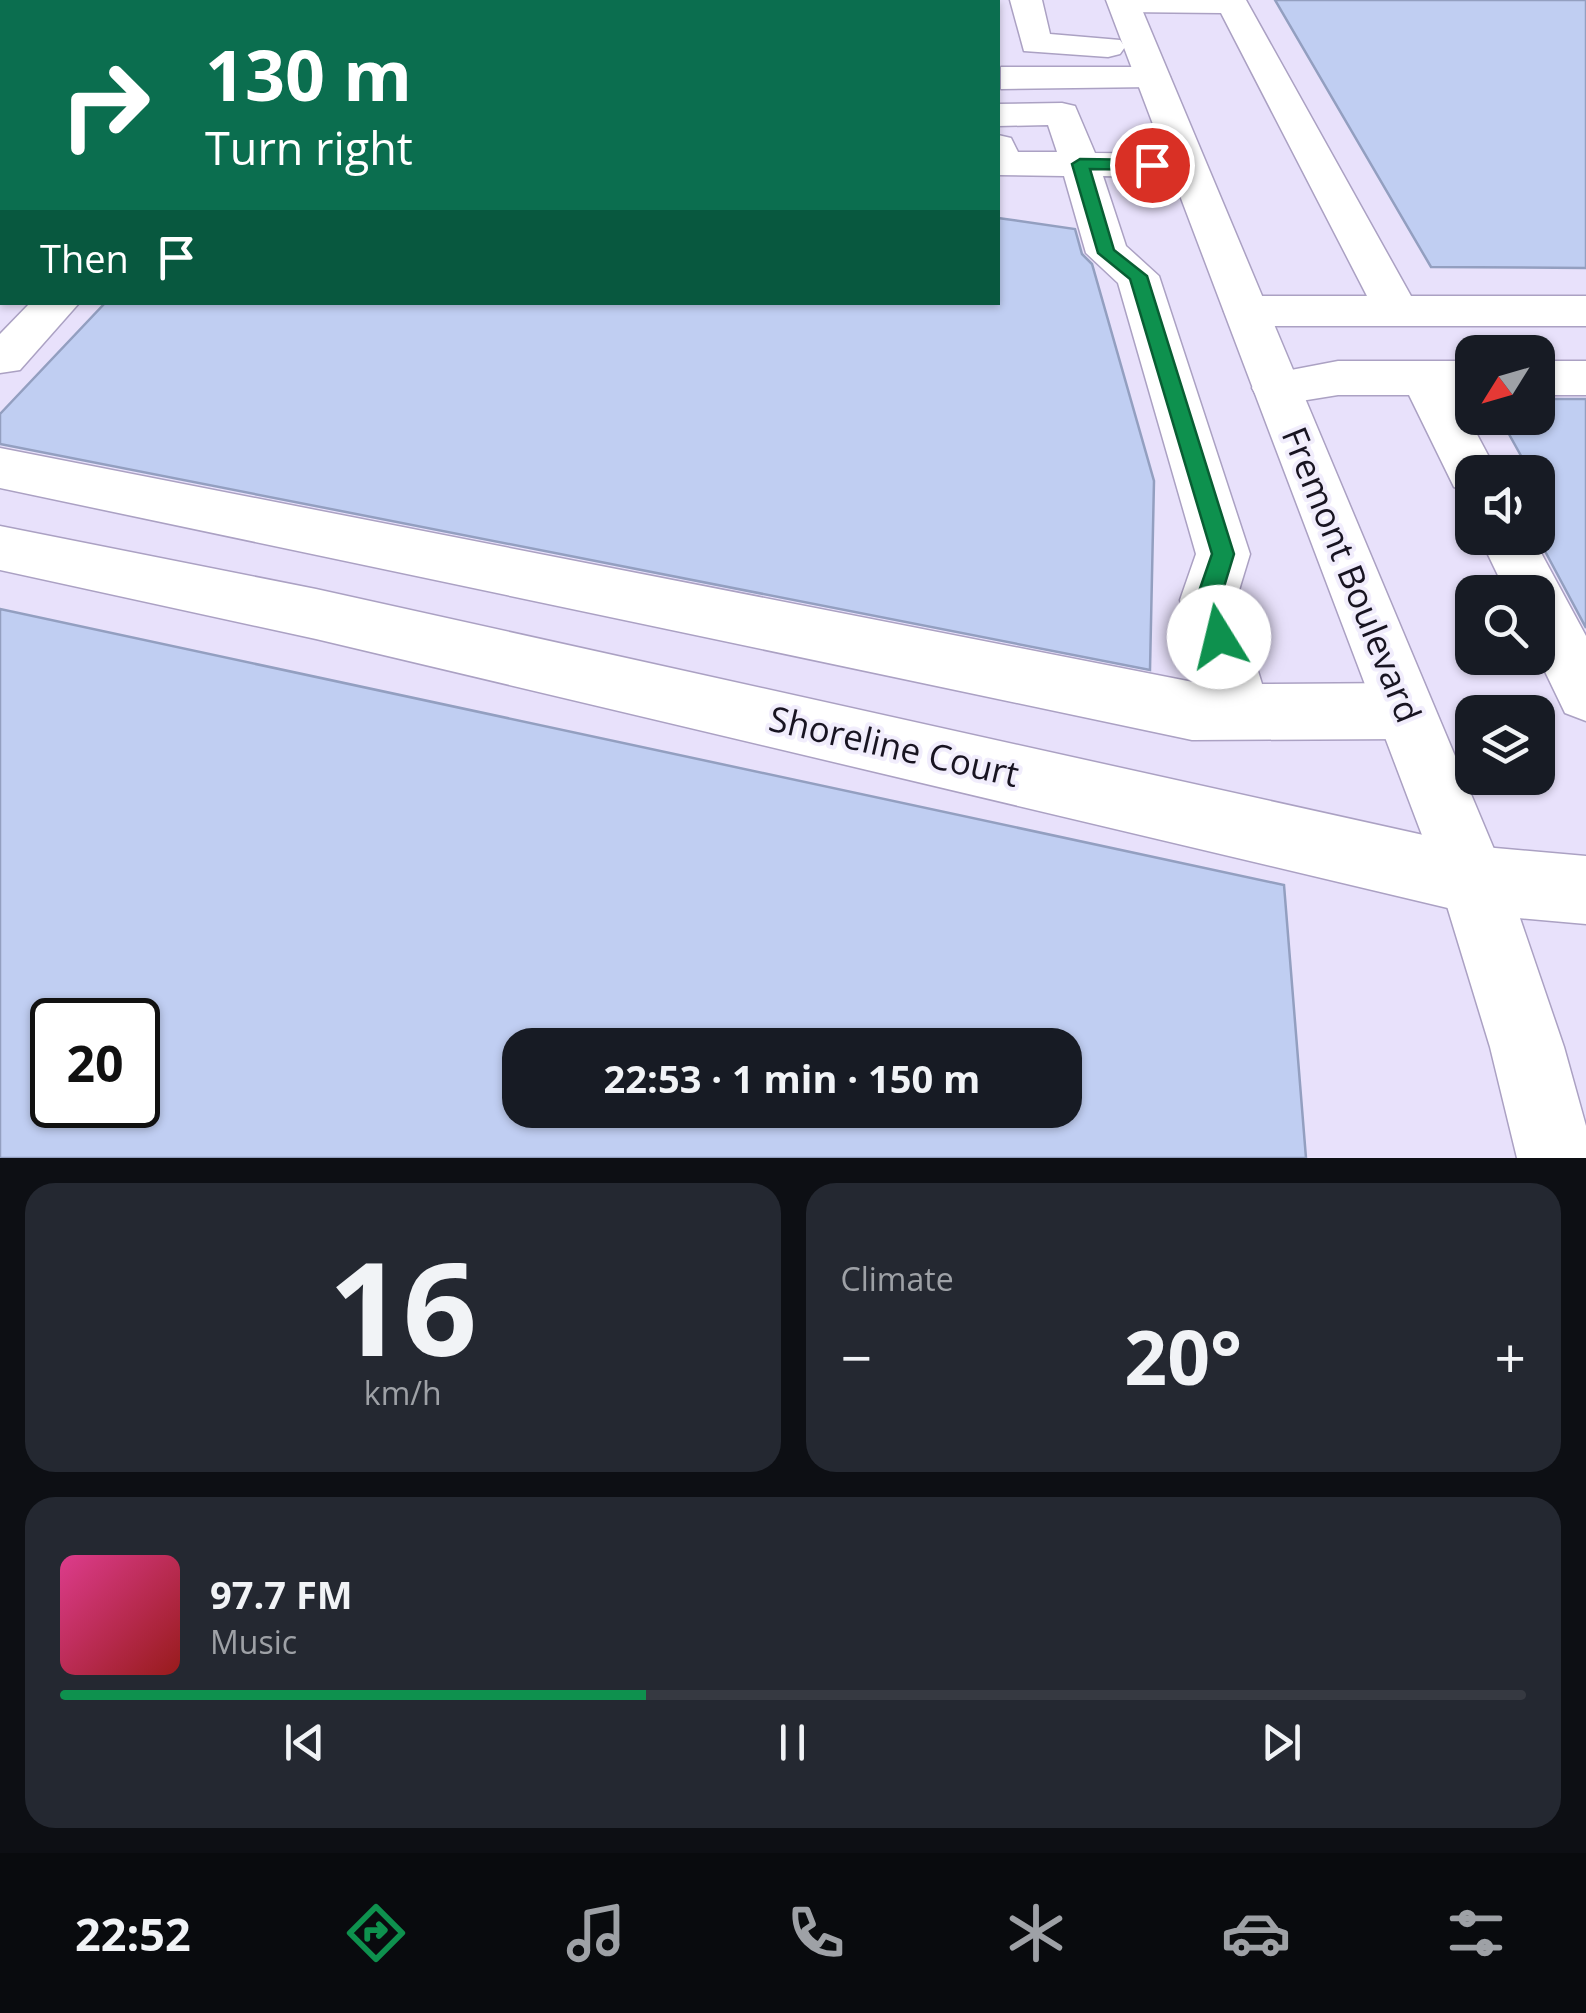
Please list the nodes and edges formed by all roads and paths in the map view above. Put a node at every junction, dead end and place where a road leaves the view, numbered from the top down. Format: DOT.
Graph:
graph roads {
  1 [pos="1026,0"];
  2 [pos="1231,2"];
  3 [pos="1135,32"];
  4 [pos="1000,77"];
  5 [pos="1000,116"];
  6 [pos="1000,158"];
  7 [pos="1080,164"];
  8 [pos="1188,166"];
  9 [pos="55,305"];
  10 [pos="1246,311"];
  11 [pos="1586,311"];
  12 [pos="1398,312"];
  13 [pos="1,359"];
  14 [pos="1424,378"];
  15 [pos="1455,378"];
  16 [pos="1555,378"];
  17 [pos="1586,378"];
  18 [pos="1276,388"];
  19 [pos="1463,455"];
  20 [pos="0,468"];
  21 [pos="0,548"];
  22 [pos="1555,633"];
  23 [pos="1586,694"];
  24 [pos="1405,711"];
  25 [pos="1241,712"];
  26 [pos="1473,880"];
  27 [pos="1586,890"];
  28 [pos="1556,1158"];
  1 -- 3 [label="main road"];
  2 -- 3 [label="main road"];
  2 -- 12 [label="main road"];
  3 -- 4 [label="main road"];
  3 -- 8 [label="main road, Fremont Boulevard"];
  5 -- 7 [label="main road"];
  6 -- 7 [label="main road"];
  7 -- 8 [label="main road"];
  7 -- 25 [label="main road"];
  8 -- 10 [label="main road, Fremont Boulevard"];
  9 -- 13 [label="main road"];
  10 -- 12 [label="main road"];
  10 -- 18 [label="main road, Fremont Boulevard"];
  11 -- 12 [label="main road"];
  14 -- 15 [label="main road"];
  14 -- 18 [label="main road"];
  14 -- 19 [label="main road"];
  16 -- 17 [label="main road"];
  18 -- 24 [label="main road, Fremont Boulevard"];
  20 -- 25 [label="main road"];
  21 -- 26 [label="main road, Shoreline Court"];
  22 -- 23 [label="main road"];
  24 -- 25 [label="main road"];
  24 -- 26 [label="main road, Fremont Boulevard"];
  26 -- 27 [label="main road, Shoreline Court"];
  26 -- 28 [label="main road, Fremont Boulevard"];
}
